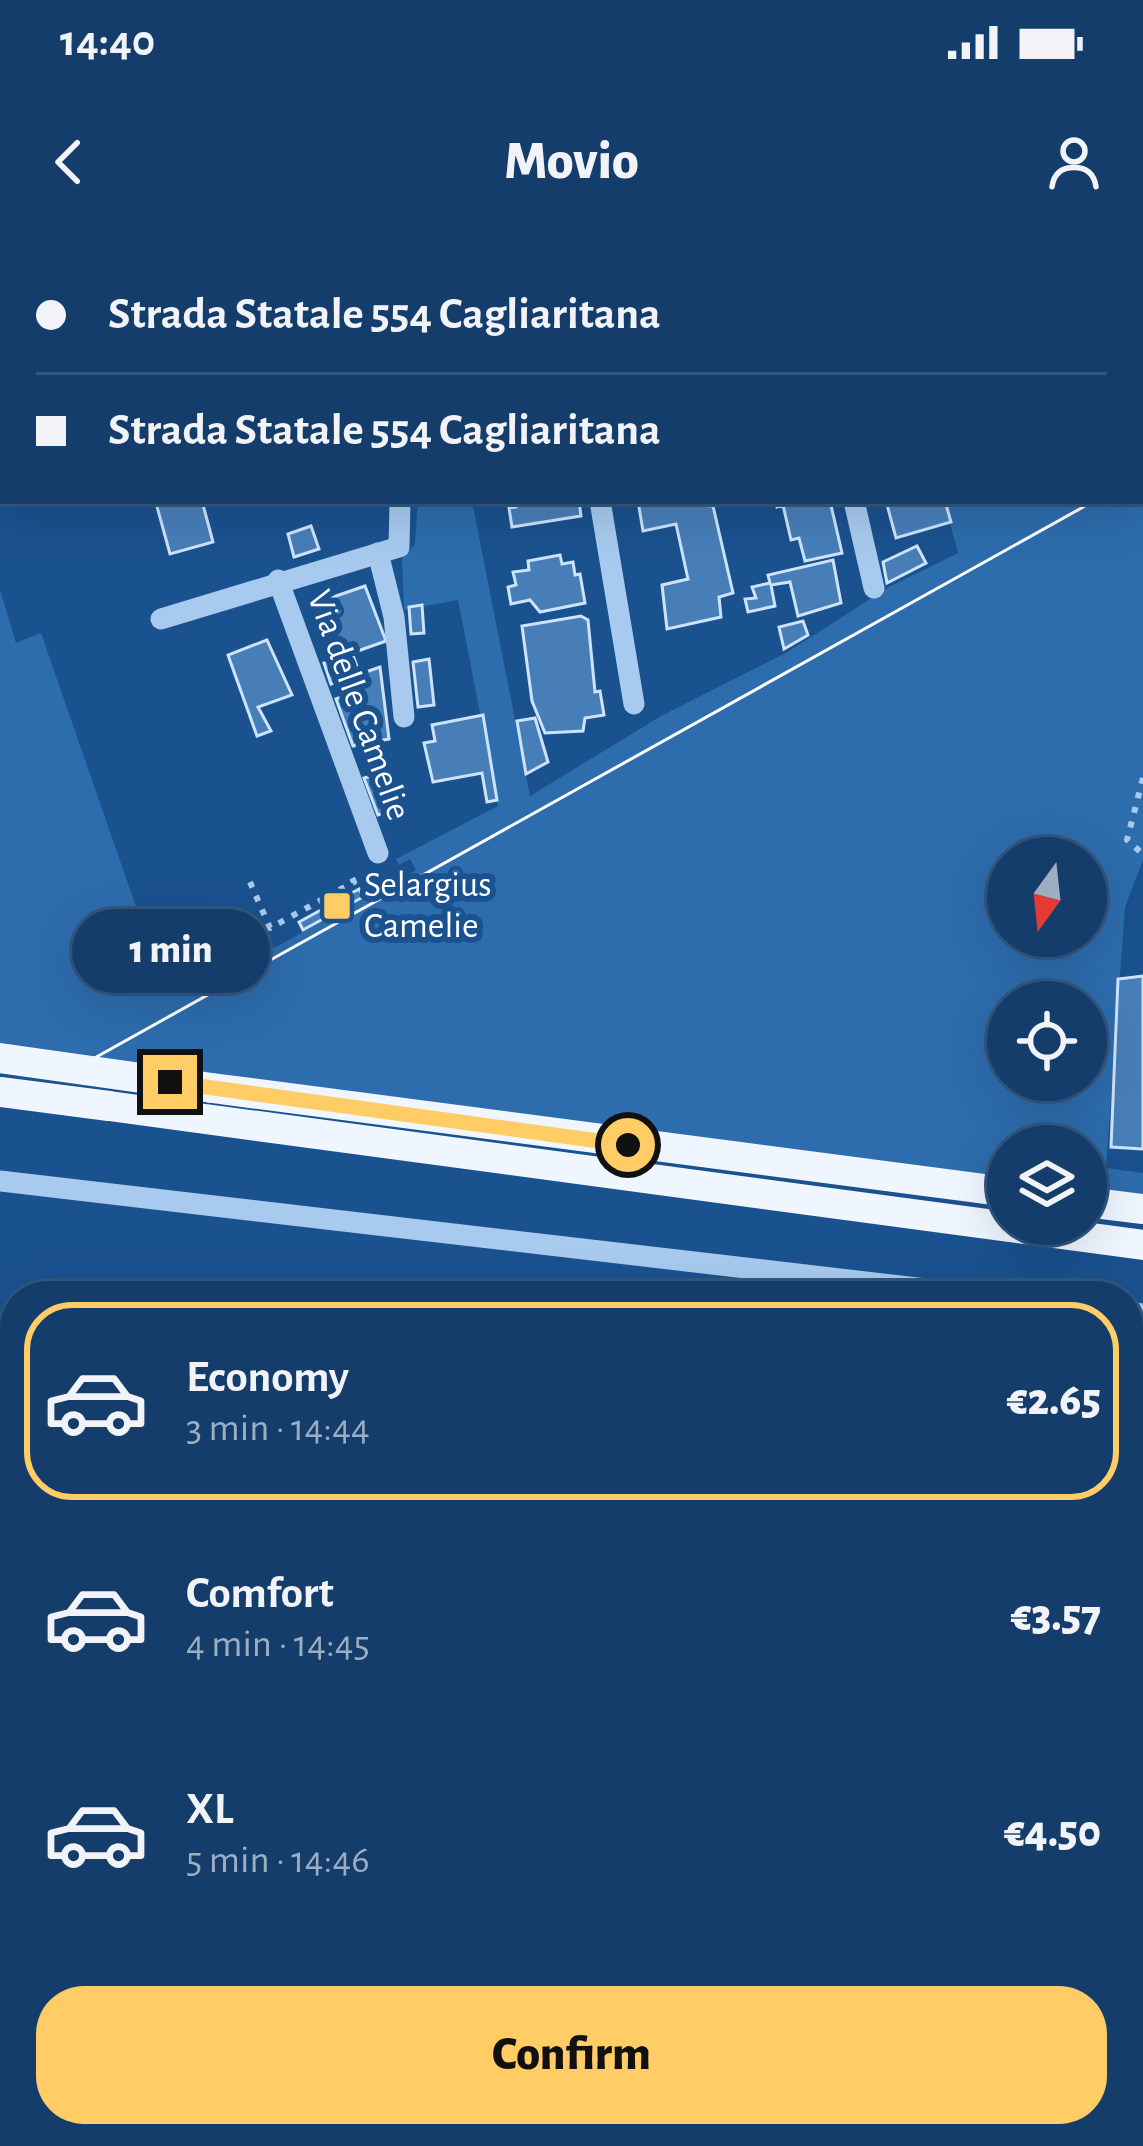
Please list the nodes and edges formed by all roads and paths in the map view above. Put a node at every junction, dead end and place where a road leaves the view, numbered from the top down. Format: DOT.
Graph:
graph roads {
  1 [pos="400,504"];
  2 [pos="601,504"];
  3 [pos="855,504"];
  4 [pos="378,553"];
  5 [pos="278,580"];
  6 [pos="874,588"];
  7 [pos="161,619"];
  8 [pos="634,704"];
  9 [pos="404,717"];
  10 [pos="1143,778"];
  11 [pos="378,853"];
  12 [pos="1143,854"];
  13 [pos="351,876"];
  14 [pos="250,882"];
  15 [pos="0,1058"];
  16 [pos="0,1092"];
  17 [pos="0,1181"];
  18 [pos="987,1189"];
  19 [pos="1107,1205"];
  20 [pos="1142,1209"];
  21 [pos="1139,1245"];
  22 [pos="857,1281"];
  1 -- 4 [label="street, Via delle Camelie"];
  2 -- 8 [label="street"];
  3 -- 6 [label="street"];
  4 -- 5 [label="street, Via delle Camelie"];
  4 -- 9 [label="street, Via delle Camelie"];
  5 -- 7 [label="street, Via delle Camelie"];
  5 -- 11 [label="street, Via delle Camelie"];
  10 -- 12 [label="path"];
  13 -- 14 [label="path"];
  15 -- 18 [label="main road, bridge"];
  16 -- 21 [label="main road, bridge"];
  17 -- 22 [label="street"];
  19 -- 20 [label="main road"];
}
